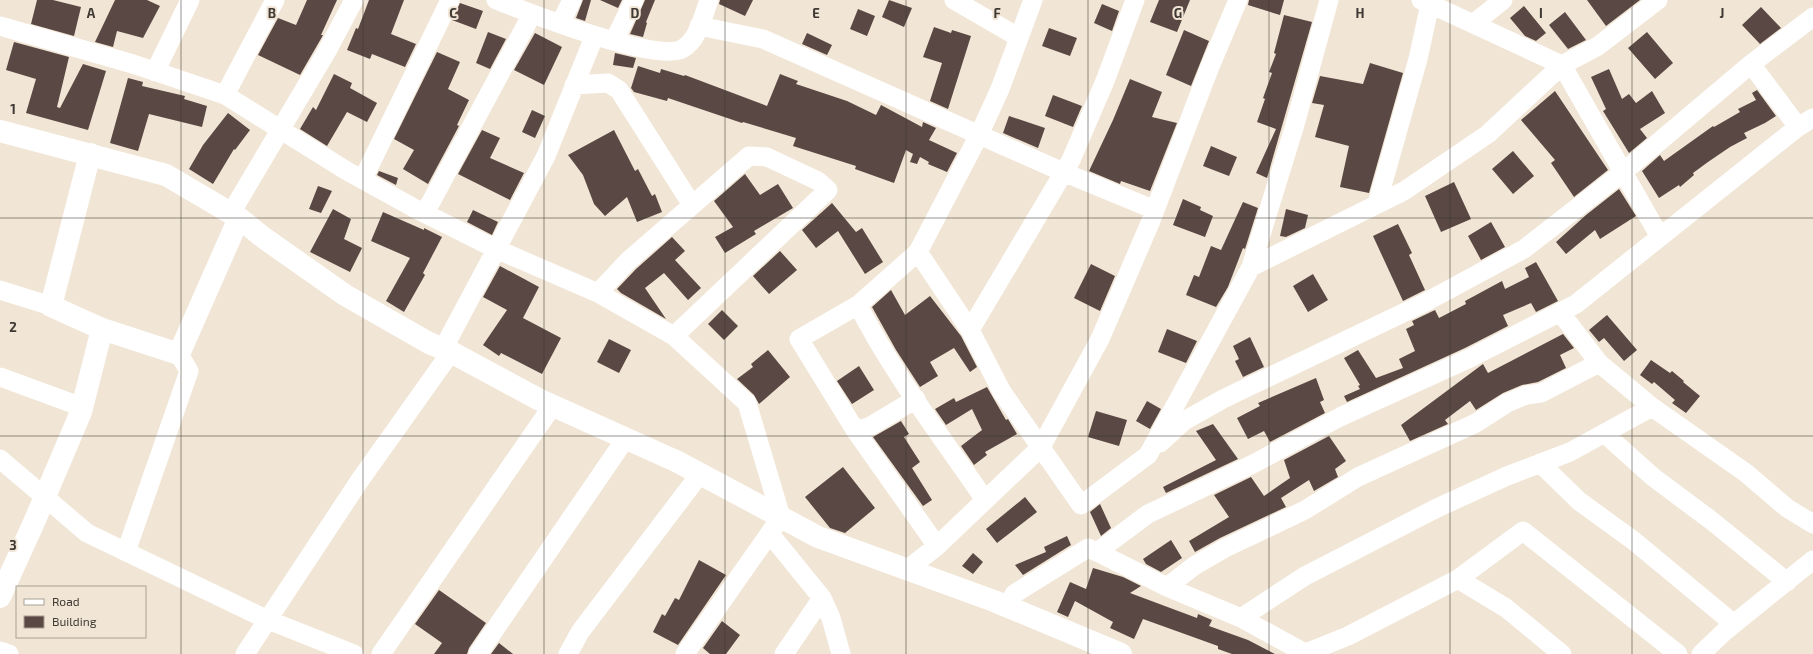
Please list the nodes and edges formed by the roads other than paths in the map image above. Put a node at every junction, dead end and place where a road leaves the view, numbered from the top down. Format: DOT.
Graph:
graph roads {
  1 [pos="190,0"];
  2 [pos="275,0"];
  3 [pos="354,0"];
  4 [pos="450,0"];
  5 [pos="498,0"];
  6 [pos="572,0"];
  7 [pos="634,0"];
  8 [pos="709,0"];
  9 [pos="954,0"];
  10 [pos="1033,0"];
  11 [pos="1135,0"];
  12 [pos="1238,0"];
  13 [pos="1330,0"];
  14 [pos="1504,0"];
  15 [pos="1658,0"];
  16 [pos="1425,2"];
  17 [pos="532,14"];
  18 [pos="1813,17"];
  19 [pos="560,24"];
  20 [pos="1473,24"];
  21 [pos="0,26"];
  22 [pos="699,26"];
  23 [pos="594,37"];
  24 [pos="1018,37"];
  25 [pos="614,41"];
  26 [pos="1751,64"];
  27 [pos="1562,65"];
  28 [pos="155,72"];
  29 [pos="574,85"];
  30 [pos="225,95"];
  31 [pos="1806,123"];
  32 [pos="281,128"];
  33 [pos="0,131"];
  34 [pos="979,135"];
  35 [pos="90,154"];
  36 [pos="1063,172"];
  37 [pos="1622,173"];
  38 [pos="363,179"];
  39 [pos="1377,204"];
  40 [pos="692,205"];
  41 [pos="1155,210"];
  42 [pos="425,213"];
  43 [pos="235,216"];
  44 [pos="1660,237"];
  45 [pos="496,249"];
  46 [pos="918,252"];
  47 [pos="1251,267"];
  48 [pos="0,290"];
  49 [pos="598,293"];
  50 [pos="858,305"];
  51 [pos="51,306"];
  52 [pos="1560,312"];
  53 [pos="102,329"];
  54 [pos="970,330"];
  55 [pos="674,336"];
  56 [pos="447,350"];
  57 [pos="180,354"];
  58 [pos="1600,363"];
  59 [pos="0,377"];
  60 [pos="916,399"];
  61 [pos="553,405"];
  62 [pos="1652,406"];
  63 [pos="82,407"];
  64 [pos="855,430"];
  65 [pos="1604,433"];
  66 [pos="626,438"];
  67 [pos="1041,447"];
  68 [pos="1148,455"];
  69 [pos="0,459"];
  70 [pos="1540,463"];
  71 [pos="700,474"];
  72 [pos="46,497"];
  73 [pos="985,500"];
  74 [pos="1813,524"];
  75 [pos="776,525"];
  76 [pos="937,546"];
  77 [pos="126,552"];
  78 [pos="1097,552"];
  79 [pos="1813,560"];
  80 [pos="908,570"];
  81 [pos="1458,579"];
  82 [pos="1787,582"];
  83 [pos="1167,587"];
  84 [pos="0,597"];
  85 [pos="822,598"];
  86 [pos="1009,607"];
  87 [pos="1241,618"];
  88 [pos="268,620"];
  89 [pos="1734,624"];
  90 [pos="0,651"];
  91 [pos="9,654"];
  92 [pos="245,654"];
  93 [pos="354,654"];
  94 [pos="381,654"];
  95 [pos="478,654"];
  96 [pos="568,654"];
  97 [pos="684,654"];
  98 [pos="784,654"];
  99 [pos="841,654"];
  100 [pos="1121,654"];
  101 [pos="1304,654"];
  102 [pos="1562,654"];
  103 [pos="1678,654"];
  104 [pos="1701,654"];
  1 -- 28 [label="street"];
  2 -- 30 [label="street"];
  3 -- 32 [label="street"];
  4 -- 38 [label="street"];
  5 -- 17 [label="street"];
  6 -- 19 [label="street"];
  7 -- 25 [label="street"];
  8 -- 22 [label="street"];
  9 -- 24 [label="street"];
  10 -- 24 [label="street"];
  11 -- 36 [label="street"];
  12 -- 41 [label="street"];
  13 -- 47 [label="street"];
  14 -- 20 [label="street"];
  15 -- 27 [label="street"];
  16 -- 20 [label="street"];
  16 -- 39 [label="street"];
  17 -- 19 [label="street"];
  17 -- 42 [label="street"];
  18 -- 26 [label="street"];
  19 -- 23 [label="street"];
  20 -- 27 [label="street"];
  21 -- 28 [label="street"];
  22 -- 25 [label="street"];
  22 -- 34 [label="street"];
  23 -- 25 [label="street"];
  23 -- 29 [label="street"];
  24 -- 34 [label="street"];
  26 -- 31 [label="street"];
  26 -- 37 [label="street"];
  27 -- 37 [label="street"];
  27 -- 39 [label="street"];
  28 -- 30 [label="street"];
  29 -- 40 [label="street"];
  29 -- 45 [label="street"];
  30 -- 32 [label="street"];
  31 -- 44 [label="street"];
  32 -- 38 [label="street"];
  32 -- 43 [label="street"];
  33 -- 35 [label="street"];
  34 -- 36 [label="street"];
  34 -- 46 [label="street"];
  35 -- 43 [label="street"];
  35 -- 51 [label="street"];
  36 -- 41 [label="street"];
  36 -- 54 [label="street"];
  37 -- 44 [label="street"];
  37 -- 68 [label="street"];
  38 -- 42 [label="street"];
  39 -- 47 [label="street"];
  40 -- 49 [label="street"];
  40 -- 55 [label="street"];
  41 -- 67 [label="street"];
  42 -- 45 [label="street"];
  43 -- 56 [label="street"];
  43 -- 57 [label="street"];
  44 -- 52 [label="street"];
  45 -- 49 [label="street"];
  45 -- 56 [label="street"];
  46 -- 50 [label="street"];
  46 -- 54 [label="street"];
  47 -- 68 [label="street"];
  48 -- 51 [label="street"];
  49 -- 55 [label="street"];
  50 -- 60 [label="street"];
  50 -- 64 [label="street"];
  51 -- 53 [label="street"];
  52 -- 58 [label="street"];
  52 -- 78 [label="street"];
  53 -- 57 [label="street"];
  53 -- 63 [label="street"];
  54 -- 67 [label="street"];
  55 -- 75 [label="street"];
  56 -- 61 [label="street"];
  56 -- 88 [label="street"];
  57 -- 77 [label="street"];
  58 -- 62 [label="street"];
  58 -- 83 [label="street"];
  59 -- 63 [label="street"];
  60 -- 64 [label="street"];
  60 -- 73 [label="street"];
  61 -- 66 [label="street"];
  61 -- 94 [label="street"];
  62 -- 65 [label="street"];
  62 -- 74 [label="street"];
  63 -- 72 [label="street"];
  64 -- 76 [label="street"];
  65 -- 70 [label="street"];
  65 -- 82 [label="street"];
  66 -- 71 [label="street"];
  66 -- 95 [label="street"];
  67 -- 68 [label="street"];
  67 -- 73 [label="street"];
  69 -- 72 [label="street"];
  70 -- 87 [label="street"];
  70 -- 89 [label="street"];
  71 -- 75 [label="street"];
  71 -- 96 [label="street"];
  72 -- 77 [label="street"];
  72 -- 84 [label="street"];
  73 -- 76 [label="street"];
  75 -- 80 [label="street"];
  75 -- 85 [label="street"];
  75 -- 97 [label="street"];
  76 -- 80 [label="street"];
  77 -- 88 [label="street"];
  78 -- 83 [label="street"];
  78 -- 86 [label="street"];
  79 -- 82 [label="street"];
  80 -- 86 [label="street"];
  81 -- 101 [label="street"];
  81 -- 102 [label="street"];
  81 -- 103 [label="street"];
  82 -- 89 [label="street"];
  83 -- 87 [label="street"];
  85 -- 98 [label="street"];
  85 -- 99 [label="street"];
  86 -- 100 [label="street"];
  87 -- 101 [label="street"];
  88 -- 92 [label="street"];
  88 -- 93 [label="street"];
  89 -- 104 [label="street"];
  90 -- 91 [label="street"];
}
